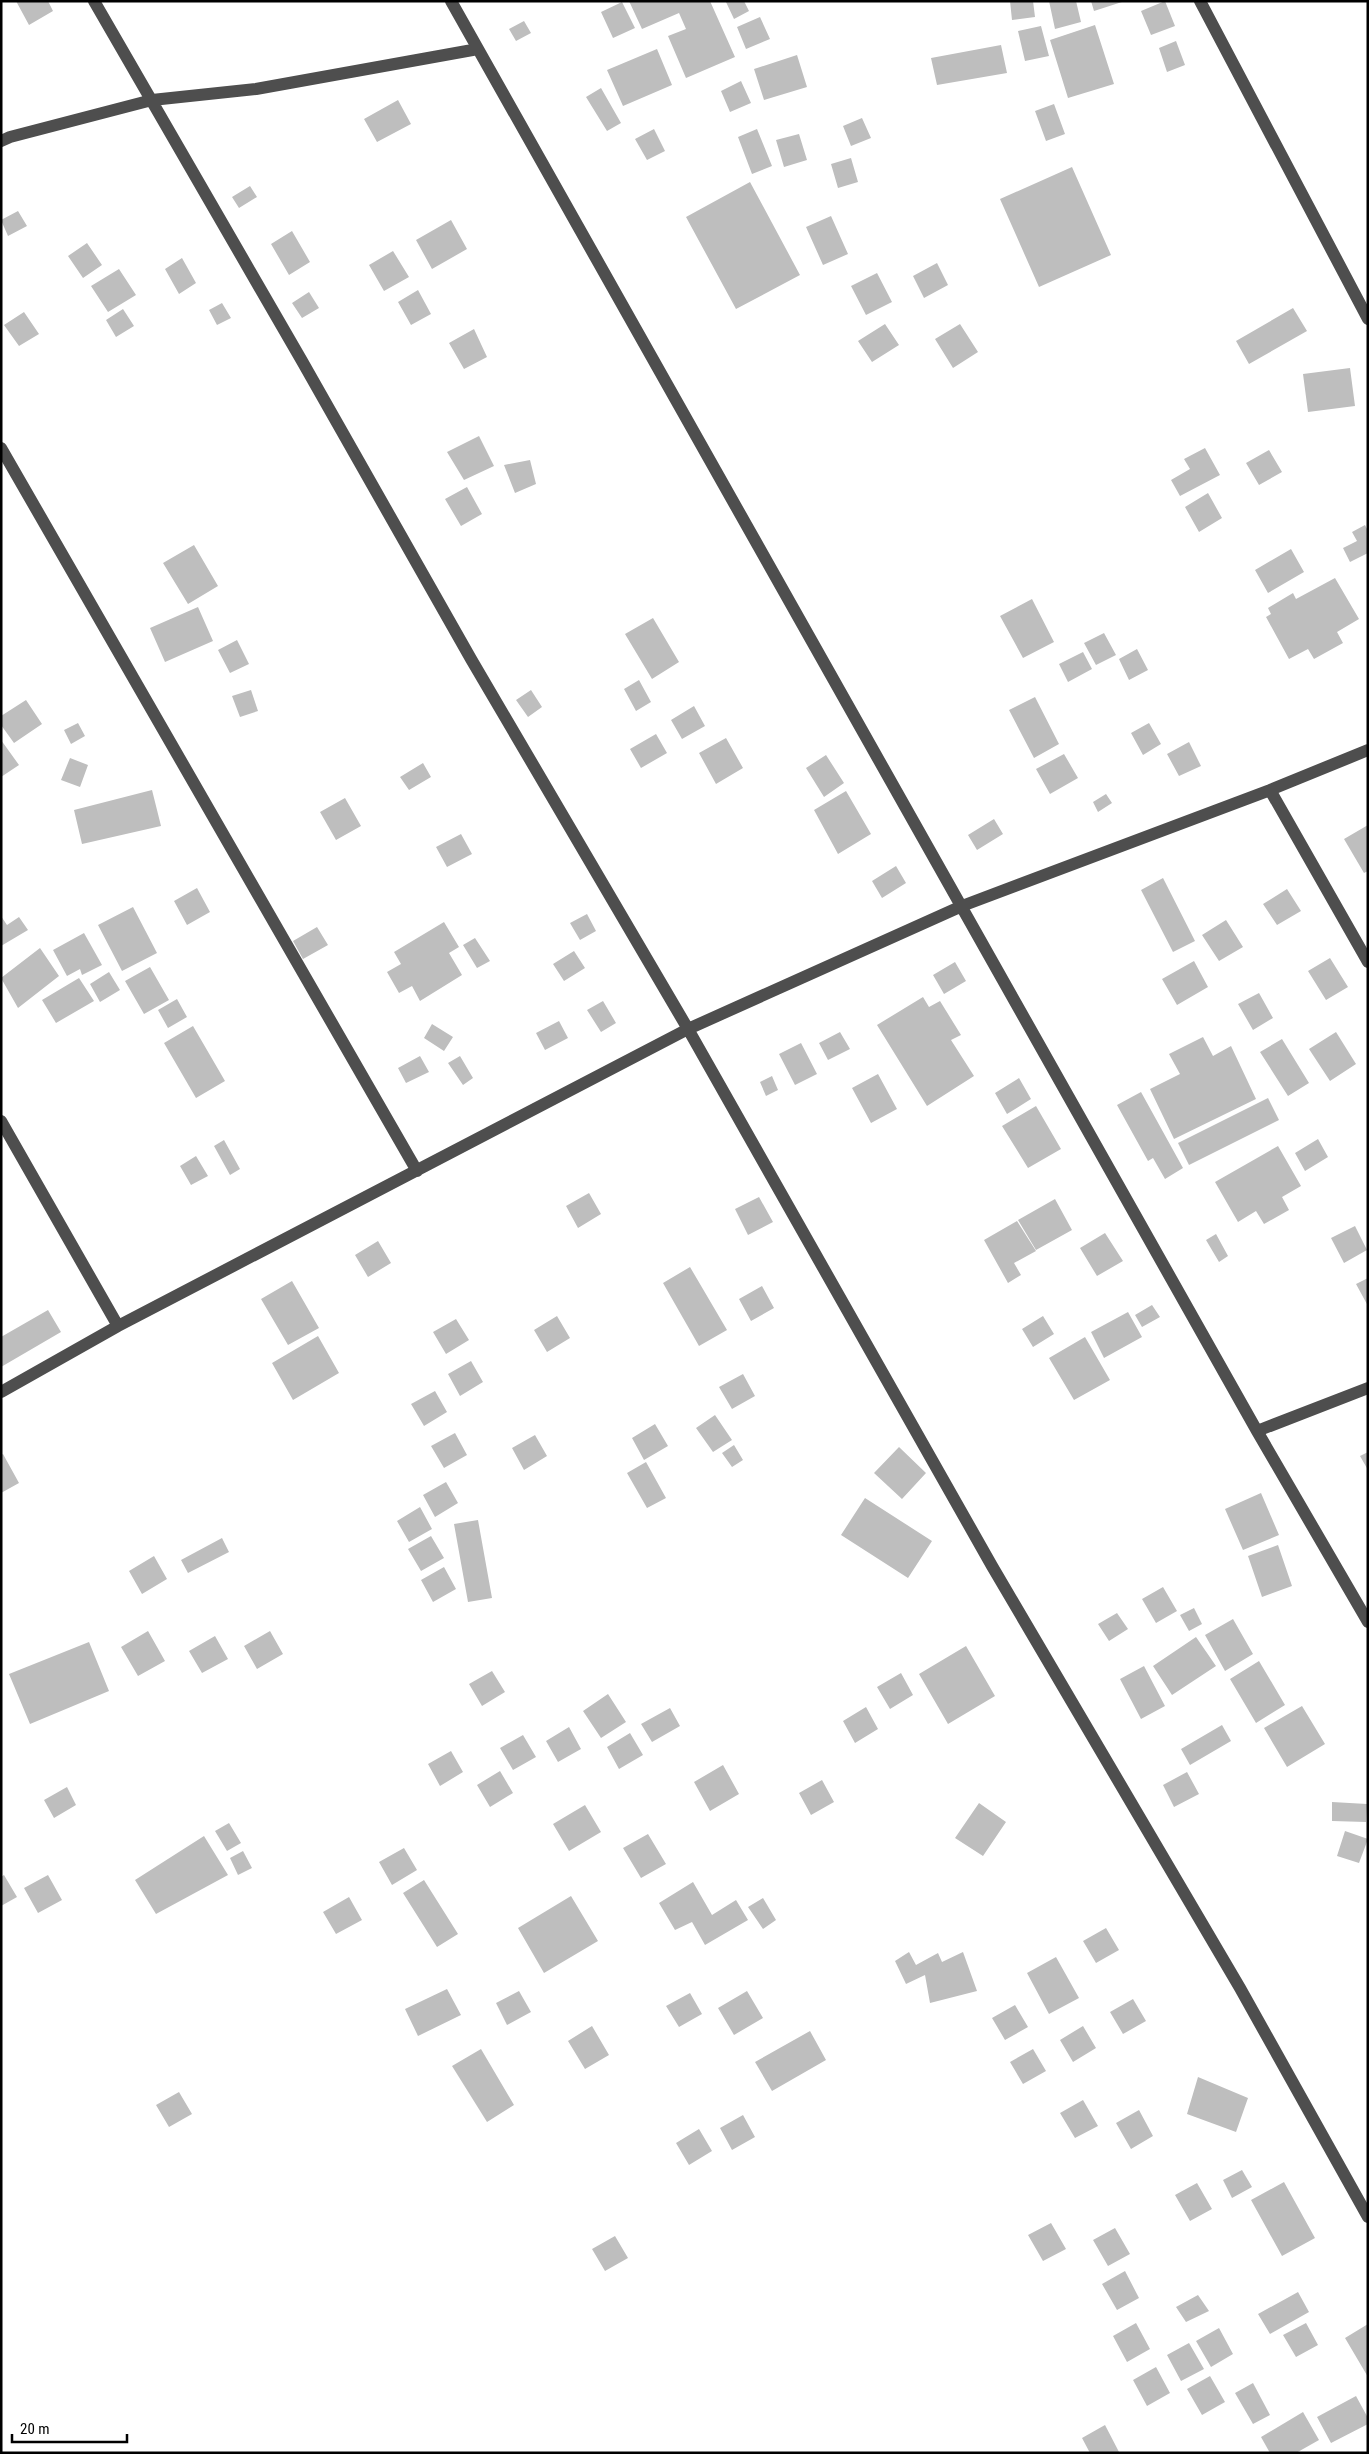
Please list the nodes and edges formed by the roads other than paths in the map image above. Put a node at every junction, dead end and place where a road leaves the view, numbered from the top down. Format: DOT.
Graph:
graph roads {
  1 [pos="94,1"];
  2 [pos="451,1"];
  3 [pos="1200,1"];
  4 [pos="478,49"];
  5 [pos="152,100"];
  6 [pos="1,141"];
  7 [pos="1368,319"];
  8 [pos="1,448"];
  9 [pos="1368,750"];
  10 [pos="1270,790"];
  11 [pos="962,906"];
  12 [pos="1368,962"];
  13 [pos="688,1028"];
  14 [pos="1,1122"];
  15 [pos="417,1171"];
  16 [pos="118,1326"];
  17 [pos="1368,1388"];
  18 [pos="1,1392"];
  19 [pos="1257,1431"];
  20 [pos="1368,1622"];
  21 [pos="1368,2217"];
  1 -- 5 [label="street"];
  2 -- 4 [label="street"];
  3 -- 7 [label="street"];
  4 -- 5 [label="street"];
  4 -- 11 [label="street"];
  5 -- 6 [label="street"];
  5 -- 13 [label="street"];
  8 -- 15 [label="street"];
  9 -- 10 [label="street"];
  10 -- 11 [label="street"];
  10 -- 12 [label="street"];
  11 -- 13 [label="street"];
  11 -- 19 [label="street"];
  13 -- 15 [label="street"];
  13 -- 21 [label="street"];
  14 -- 16 [label="street"];
  15 -- 16 [label="street"];
  16 -- 18 [label="street"];
  17 -- 19 [label="street"];
  19 -- 20 [label="street"];
}
